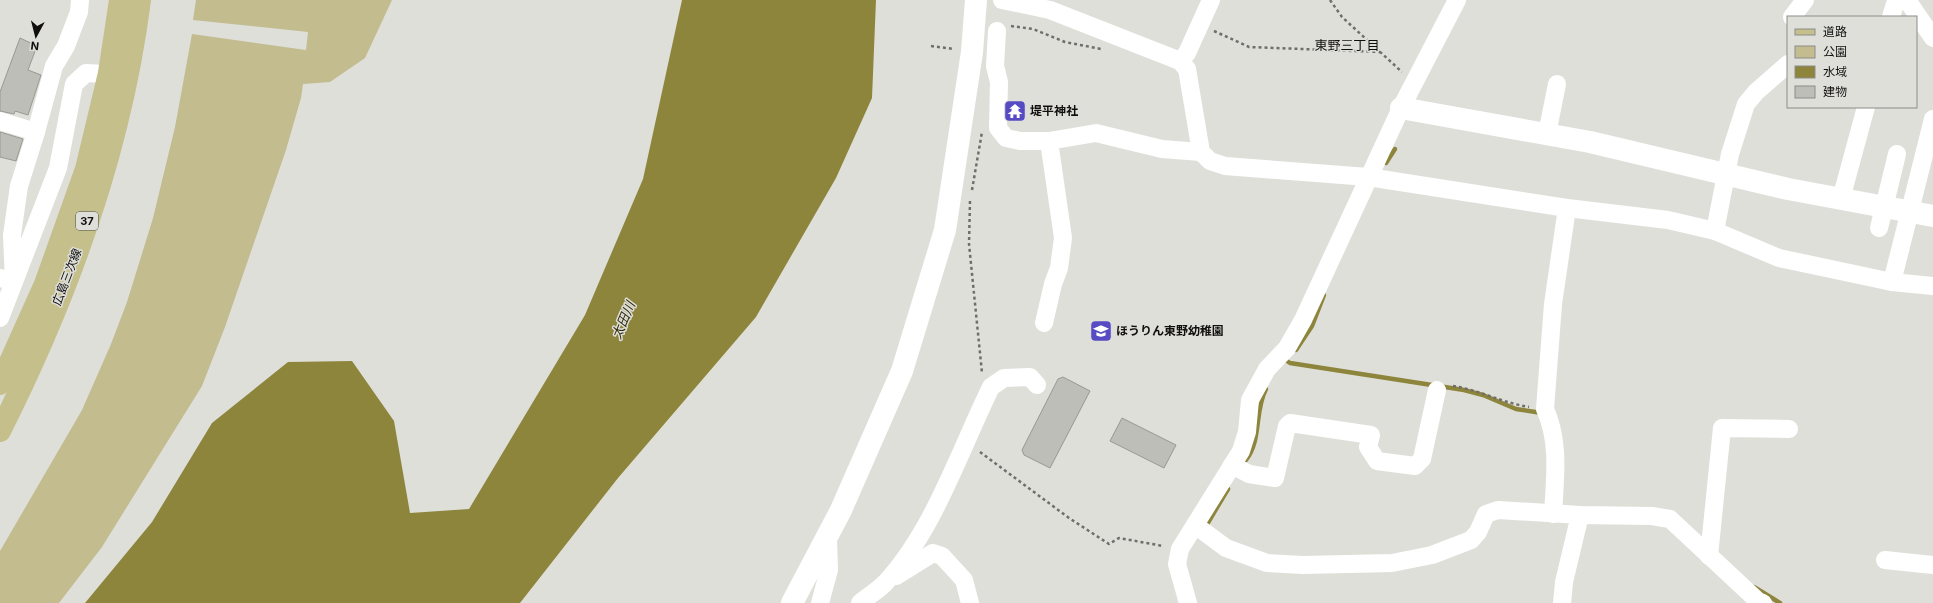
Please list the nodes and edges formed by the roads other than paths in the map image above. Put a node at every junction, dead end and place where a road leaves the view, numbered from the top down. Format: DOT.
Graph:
graph roads {
  1 [pos="80,0"];
  2 [pos="120,0"];
  3 [pos="140,0"];
  4 [pos="976,0"];
  5 [pos="1002,0"];
  6 [pos="1211,0"];
  7 [pos="1457,0"];
  8 [pos="1805,0"];
  9 [pos="1898,0"];
  10 [pos="1907,0"];
  11 [pos="1793,16"];
  12 [pos="1891,16"];
  13 [pos="997,31"];
  14 [pos="1933,38"];
  15 [pos="1180,61"];
  16 [pos="1787,65"];
  17 [pos="995,66"];
  18 [pos="118,74"];
  19 [pos="1557,84"];
  20 [pos="990,88"];
  21 [pos="1401,108"];
  22 [pos="1866,108"];
  23 [pos="1933,119"];
  24 [pos="0,121"];
  25 [pos="36,132"];
  26 [pos="1546,134"];
  27 [pos="1049,141"];
  28 [pos="1202,152"];
  29 [pos="1897,154"];
  30 [pos="1726,174"];
  31 [pos="1368,177"];
  32 [pos="1841,199"];
  33 [pos="1884,207"];
  34 [pos="1567,208"];
  35 [pos="1910,212"];
  36 [pos="1933,216"];
  37 [pos="1879,228"];
  38 [pos="1715,231"];
  39 [pos="7,280"];
  40 [pos="1892,282"];
  41 [pos="1933,286"];
  42 [pos="0,318"];
  43 [pos="1044,323"];
  44 [pos="0,384"];
  45 [pos="1037,384"];
  46 [pos="1442,387"];
  47 [pos="1789,429"];
  48 [pos="0,431"];
  49 [pos="1232,465"];
  50 [pos="1554,514"];
  51 [pos="1580,515"];
  52 [pos="1195,525"];
  53 [pos="828,538"];
  54 [pos="1709,556"];
  55 [pos="1885,560"];
  56 [pos="1933,565"];
  57 [pos="886,583"];
  58 [pos="792,603"];
  59 [pos="821,603"];
  60 [pos="860,603"];
  61 [pos="970,603"];
  62 [pos="1188,603"];
  63 [pos="1562,603"];
  64 [pos="1763,603"];
  1 -- 25 [label="street"];
  2 -- 18 [label="main road, 広島三次線 / 37"];
  3 -- 18 [label="main road, 広島三次線 / 37"];
  4 -- 53 [label="street"];
  5 -- 15 [label="street"];
  6 -- 15 [label="street"];
  7 -- 21 [label="street"];
  8 -- 11 [label="street"];
  9 -- 12 [label="street"];
  10 -- 14 [label="street"];
  13 -- 17 [label="street"];
  15 -- 28 [label="street"];
  16 -- 30 [label="street"];
  17 -- 20 [label="street"];
  17 -- 27 [label="street"];
  18 -- 39 [label="street"];
  18 -- 44 [label="main road, 広島三次線 / 37"];
  18 -- 48 [label="main road, 広島三次線 / 37"];
  19 -- 26 [label="street"];
  21 -- 26 [label="street"];
  21 -- 31 [label="street"];
  22 -- 32 [label="street"];
  23 -- 35 [label="street"];
  24 -- 25 [label="street"];
  25 -- 39 [label="street"];
  26 -- 30 [label="street"];
  27 -- 28 [label="street"];
  27 -- 43 [label="street"];
  28 -- 31 [label="street"];
  29 -- 33 [label="street"];
  30 -- 32 [label="street"];
  30 -- 38 [label="street"];
  31 -- 34 [label="street"];
  31 -- 49 [label="street"];
  32 -- 33 [label="street"];
  33 -- 35 [label="street"];
  33 -- 37 [label="street"];
  34 -- 38 [label="street"];
  34 -- 50 [label="street"];
  35 -- 36 [label="street"];
  35 -- 40 [label="street"];
  38 -- 40 [label="street"];
  39 -- 42 [label="street"];
  40 -- 41 [label="street"];
  45 -- 57 [label="street"];
  46 -- 49 [label="street"];
  47 -- 54 [label="street"];
  49 -- 52 [label="street"];
  50 -- 51 [label="street"];
  50 -- 52 [label="street"];
  51 -- 54 [label="street"];
  51 -- 63 [label="street"];
  52 -- 62 [label="street"];
  53 -- 58 [label="street"];
  53 -- 59 [label="street"];
  54 -- 64 [label="street"];
  55 -- 56 [label="street"];
  57 -- 60 [label="street"];
  57 -- 61 [label="street"];
}
